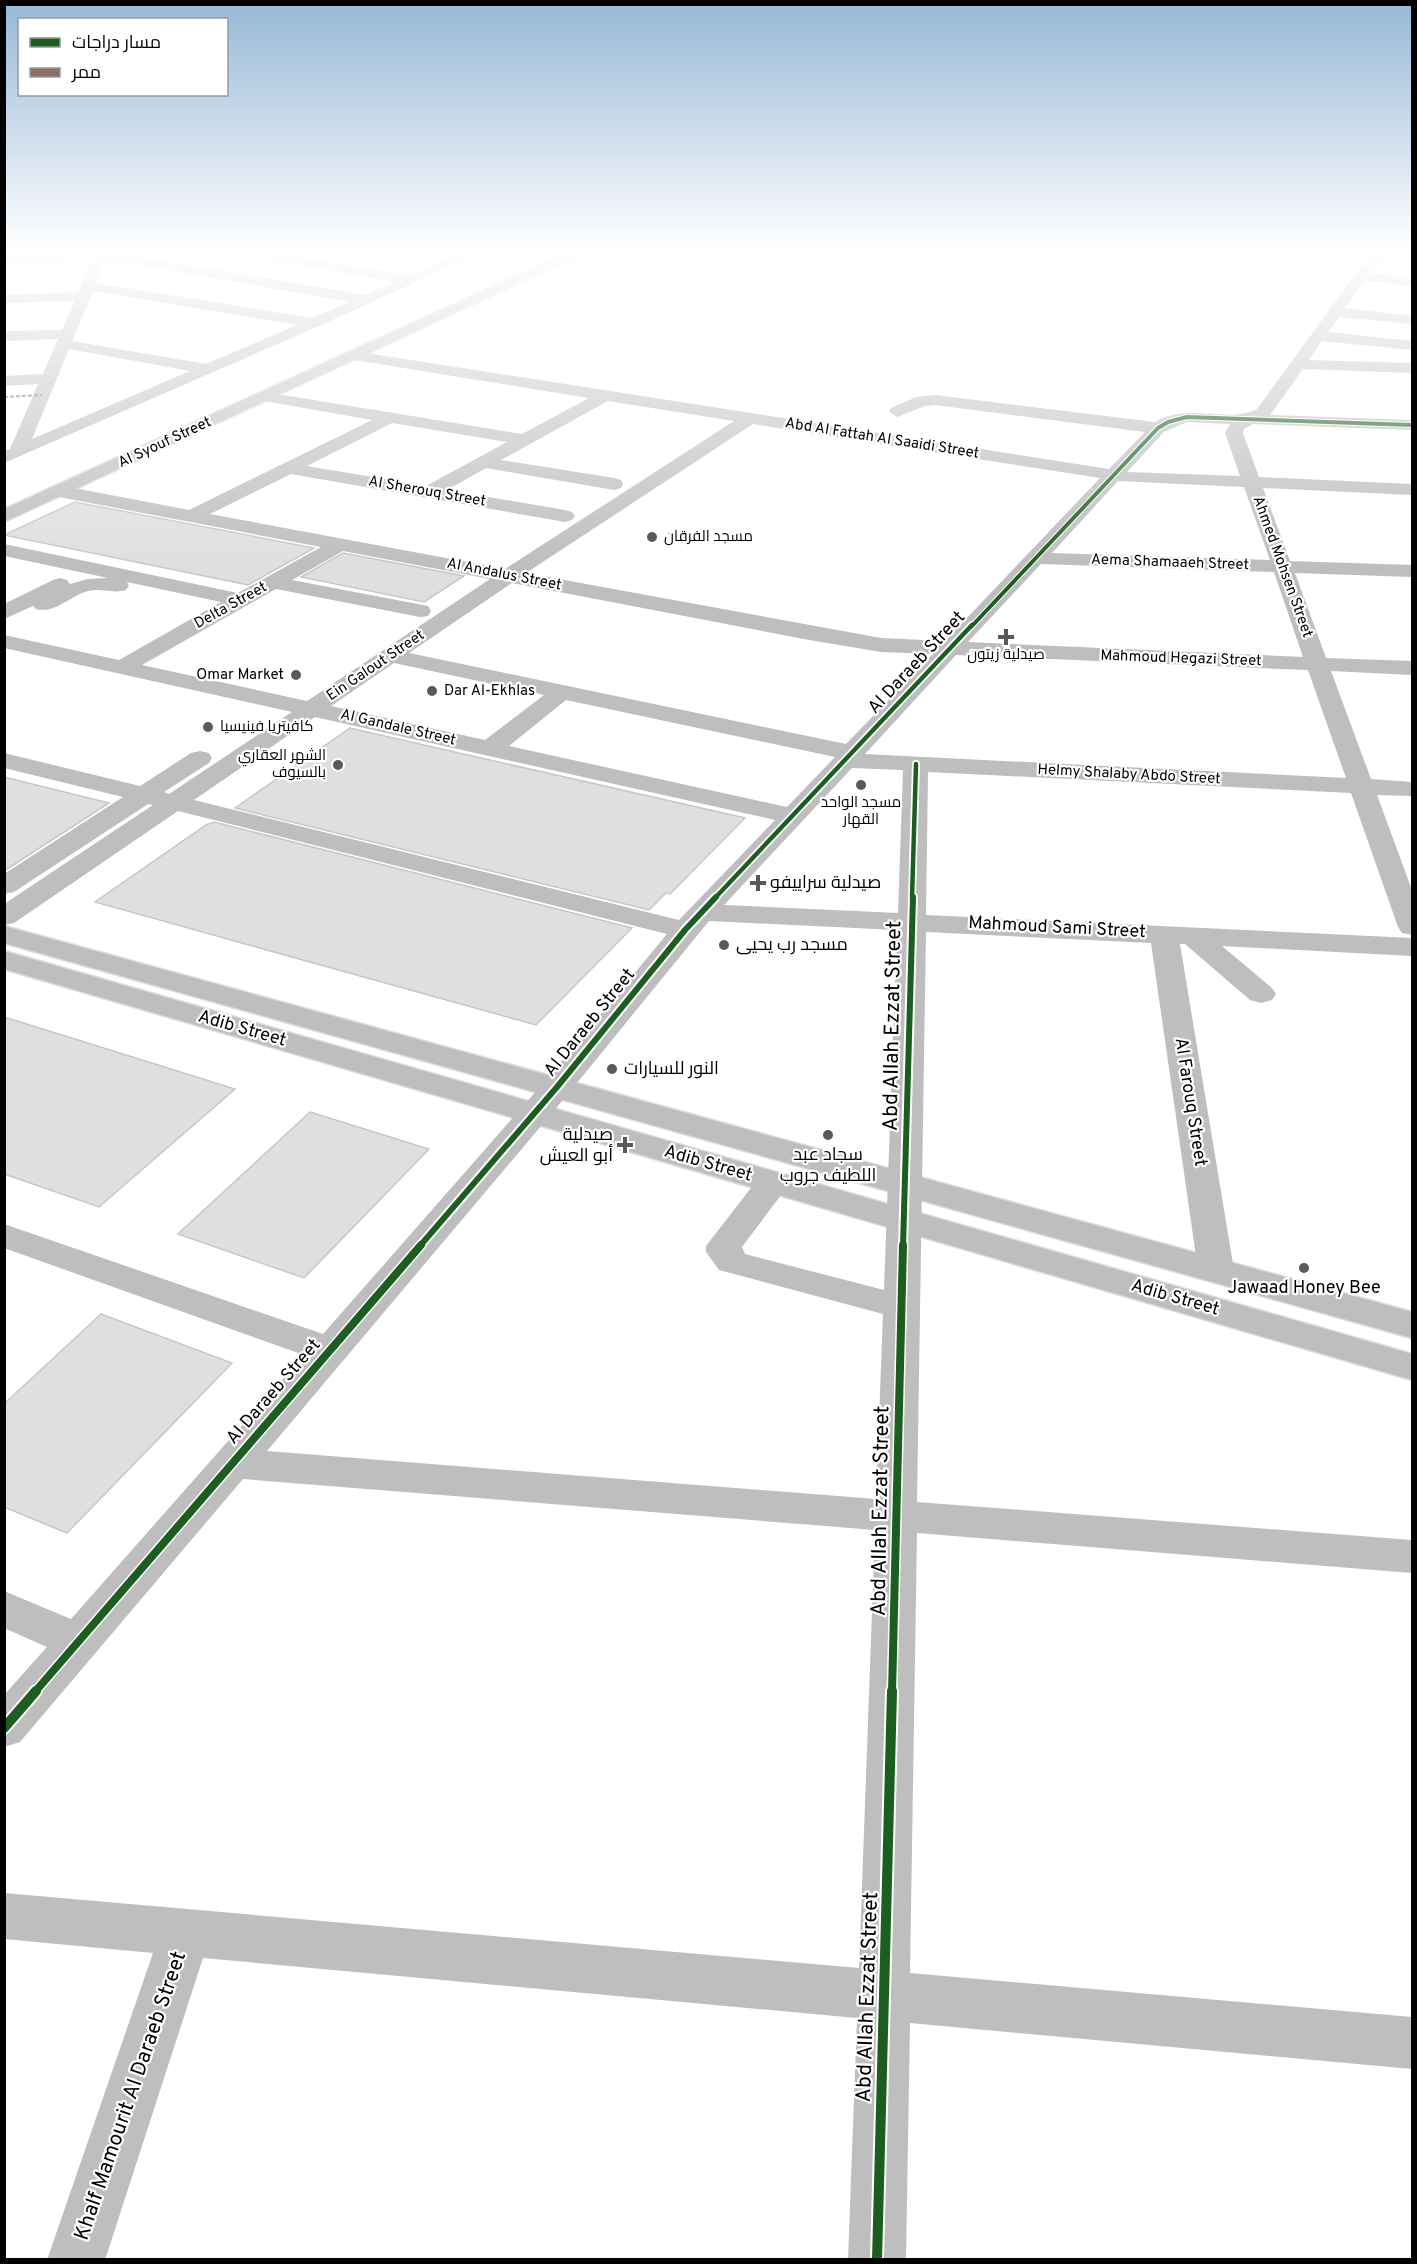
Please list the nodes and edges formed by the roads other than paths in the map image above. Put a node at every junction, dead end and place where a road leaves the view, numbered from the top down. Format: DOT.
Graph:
graph roads {
  1 [pos="40,355"];
  2 [pos="59,355"];
  3 [pos="125,355"];
  4 [pos="240,355"];
  5 [pos="357,355"];
  6 [pos="1305,355"];
  7 [pos="37,356"];
  8 [pos="354,356"];
  9 [pos="1298,364"];
  10 [pos="1413,368"];
  11 [pos="207,369"];
  12 [pos="48,379"];
  13 [pos="4,381"];
  14 [pos="606,395"];
  15 [pos="265,397"];
  16 [pos="36,409"];
  17 [pos="4,411"];
  18 [pos="897,412"];
  19 [pos="722,414"];
  20 [pos="392,417"];
  21 [pos="750,418"];
  22 [pos="1250,420"];
  23 [pos="1413,425"];
  24 [pos="1158,428"];
  25 [pos="525,440"];
  26 [pos="12,453"];
  27 [pos="484,462"];
  28 [pos="289,468"];
  29 [pos="1114,476"];
  30 [pos="1252,483"];
  31 [pos="614,484"];
  32 [pos="1413,489"];
  33 [pos="59,491"];
  34 [pos="429,492"];
  35 [pos="4,516"];
  36 [pos="191,516"];
  37 [pos="565,516"];
  38 [pos="340,544"];
  39 [pos="4,550"];
  40 [pos="1036,558"];
  41 [pos="1282,567"];
  42 [pos="91,568"];
  43 [pos="480,571"];
  44 [pos="1413,571"];
  45 [pos="508,576"];
  46 [pos="272,582"];
  47 [pos="163,592"];
  48 [pos="240,600"];
  49 [pos="43,605"];
  50 [pos="420,611"];
  51 [pos="4,613"];
  52 [pos="4,641"];
  53 [pos="950,649"];
  54 [pos="390,656"];
  55 [pos="1318,664"];
  56 [pos="122,667"];
  57 [pos="1413,668"];
  58 [pos="562,692"];
  59 [pos="283,703"];
  60 [pos="312,709"];
  61 [pos="263,716"];
  62 [pos="489,748"];
  63 [pos="213,749"];
  64 [pos="849,756"];
  65 [pos="4,760"];
  66 [pos="916,764"];
  67 [pos="1361,786"];
  68 [pos="1413,789"];
  69 [pos="144,795"];
  70 [pos="174,802"];
  71 [pos="792,816"];
  72 [pos="4,886"];
  73 [pos="4,917"];
  74 [pos="694,921"];
  75 [pos="913,921"];
  76 [pos="1413,927"];
  77 [pos="4,934"];
  78 [pos="1178,935"];
  79 [pos="1413,947"];
  80 [pos="4,960"];
  81 [pos="1261,994"];
  82 [pos="558,1087"];
  83 [pos="534,1113"];
  84 [pos="773,1183"];
  85 [pos="905,1202"];
  86 [pos="4,1235"];
  87 [pos="1216,1270"];
  88 [pos="902,1307"];
  89 [pos="1413,1325"];
  90 [pos="330,1350"];
  91 [pos="1413,1367"];
  92 [pos="233,1463"];
  93 [pos="897,1516"];
  94 [pos="1413,1557"];
  95 [pos="4,1608"];
  96 [pos="79,1642"];
  97 [pos="4,1728"];
  98 [pos="4,1916"];
  99 [pos="186,1932"];
  100 [pos="884,1996"];
  101 [pos="1413,2043"];
  102 [pos="76,2259"];
  103 [pos="877,2259"];
  1 -- 7 [label="street"];
  2 -- 12 [label="street"];
  3 -- 11 [label="street"];
  4 -- 11 [label="street"];
  5 -- 8 [label="street, Al Syouf Street"];
  6 -- 9 [label="street, Ahmed Mohsen Street"];
  8 -- 14 [label="street, Abd Al Fattah Al Saaidi Street"];
  8 -- 15 [label="street, Al Syouf Street"];
  9 -- 10 [label="street"];
  9 -- 22 [label="street, Ahmed Mohsen Street"];
  11 -- 26 [label="street"];
  12 -- 13 [label="street"];
  12 -- 16 [label="street"];
  14 -- 19 [label="street, Abd Al Fattah Al Saaidi Street"];
  14 -- 25 [label="street"];
  15 -- 20 [label="street"];
  15 -- 33 [label="street, Al Syouf Street"];
  16 -- 17 [label="street"];
  16 -- 26 [label="street"];
  18 -- 24 [label="street"];
  19 -- 21 [label="street, Abd Al Fattah Al Saaidi Street"];
  19 -- 31 [label="street, Ein Galout Street"];
  20 -- 25 [label="street"];
  20 -- 28 [label="street"];
  21 -- 29 [label="street, Abd Al Fattah Al Saaidi Street"];
  21 -- 45 [label="street, Ein Galout Street"];
  22 -- 23 [label="street, Al Daraeb Street"];
  22 -- 24 [label="street, Al Daraeb Street"];
  22 -- 30 [label="street, Ahmed Mohsen Street"];
  24 -- 29 [label="street, Al Daraeb Street"];
  25 -- 27 [label="street"];
  27 -- 31 [label="street"];
  27 -- 34 [label="street"];
  28 -- 34 [label="street, Al Sherouq Street"];
  28 -- 36 [label="street"];
  29 -- 30 [label="street, Abd Al Fattah Al Saaidi Street"];
  29 -- 40 [label="street, Al Daraeb Street"];
  30 -- 32 [label="street, Abd Al Fattah Al Saaidi Street"];
  30 -- 41 [label="street, Ahmed Mohsen Street"];
  31 -- 37 [label="street, Ein Galout Street"];
  33 -- 35 [label="street, Al Syouf Street"];
  33 -- 36 [label="street, Al Andalus Street"];
  34 -- 37 [label="street, Al Sherouq Street"];
  36 -- 38 [label="street, Al Andalus Street"];
  37 -- 43 [label="street, Ein Galout Street"];
  38 -- 43 [label="street, Al Andalus Street"];
  38 -- 46 [label="street, Delta Street"];
  39 -- 42 [label="street"];
  40 -- 41 [label="street, Aema Shamaaeh Street"];
  40 -- 53 [label="street, Al Daraeb Street"];
  41 -- 44 [label="street, Aema Shamaaeh Street"];
  41 -- 55 [label="street, Ahmed Mohsen Street"];
  42 -- 47 [label="street"];
  42 -- 51 [label="street"];
  43 -- 45 [label="street, Al Andalus Street"];
  43 -- 50 [label="street, Ein Galout Street"];
  45 -- 53 [label="street, Al Andalus Street"];
  45 -- 54 [label="street, Ein Galout Street"];
  46 -- 48 [label="street, Delta Street"];
  46 -- 50 [label="street"];
  47 -- 48 [label="street"];
  47 -- 49 [label="street"];
  48 -- 56 [label="street, Delta Street"];
  50 -- 59 [label="street, Ein Galout Street"];
  52 -- 56 [label="street, Al Gandale Street"];
  53 -- 55 [label="street, Mahmoud Hegazi Street"];
  53 -- 64 [label="street, Al Daraeb Street"];
  54 -- 58 [label="street, Helmy Shalaby Abdo Street"];
  54 -- 60 [label="street, Ein Galout Street"];
  55 -- 57 [label="street, Mahmoud Hegazi Street"];
  55 -- 67 [label="street, Ahmed Mohsen Street"];
  56 -- 59 [label="street, Al Gandale Street"];
  58 -- 62 [label="street"];
  58 -- 64 [label="street, Helmy Shalaby Abdo Street"];
  59 -- 60 [label="street, Al Gandale Street"];
  59 -- 61 [label="street, Ein Galout Street"];
  60 -- 62 [label="street, Al Gandale Street"];
  60 -- 70 [label="street, Ein Galout Street"];
  62 -- 71 [label="street, Al Gandale Street"];
  63 -- 69 [label="street"];
  64 -- 66 [label="street, Helmy Shalaby Abdo Street"];
  64 -- 71 [label="street, Al Daraeb Street"];
  65 -- 69 [label="street, Mahmoud Sami Street"];
  66 -- 67 [label="street, Helmy Shalaby Abdo Street"];
  66 -- 75 [label="street, Abd Allah Ezzat Street"];
  67 -- 68 [label="street, Helmy Shalaby Abdo Street"];
  67 -- 76 [label="street, Ahmed Mohsen Street"];
  69 -- 70 [label="street, Mahmoud Sami Street"];
  69 -- 72 [label="street"];
  70 -- 73 [label="street, Ein Galout Street"];
  70 -- 74 [label="street, Mahmoud Sami Street"];
  71 -- 74 [label="street, Al Daraeb Street"];
  74 -- 75 [label="street, Mahmoud Sami Street"];
  74 -- 82 [label="street, Al Daraeb Street"];
  75 -- 78 [label="street, Mahmoud Sami Street"];
  75 -- 85 [label="street, Abd Allah Ezzat Street"];
  77 -- 82 [label="street, Adib Street"];
  78 -- 79 [label="street, Mahmoud Sami Street"];
  78 -- 81 [label="street"];
  78 -- 87 [label="street, Al Farouq Street"];
  80 -- 83 [label="street, Adib Street"];
  82 -- 83 [label="street, Al Daraeb Street"];
  82 -- 85 [label="street, Adib Street"];
  83 -- 84 [label="street, Adib Street"];
  83 -- 90 [label="street, Al Daraeb Street"];
  84 -- 85 [label="street, Adib Street"];
  84 -- 88 [label="street"];
  85 -- 87 [label="street, Adib Street"];
  85 -- 88 [label="street, Abd Allah Ezzat Street"];
  85 -- 91 [label="street, Adib Street"];
  86 -- 90 [label="street"];
  87 -- 89 [label="street, Adib Street"];
  88 -- 93 [label="street, Abd Allah Ezzat Street"];
  90 -- 92 [label="street, Al Daraeb Street"];
  92 -- 93 [label="street"];
  92 -- 96 [label="street, Al Daraeb Street"];
  93 -- 94 [label="street"];
  93 -- 100 [label="street, Abd Allah Ezzat Street"];
  95 -- 96 [label="street"];
  96 -- 97 [label="street, Al Daraeb Street"];
  98 -- 99 [label="street"];
  99 -- 100 [label="street"];
  99 -- 102 [label="street, Khalf Mamourit Al Daraeb Street"];
  100 -- 101 [label="street"];
  100 -- 103 [label="street, Abd Allah Ezzat Street"];
}
